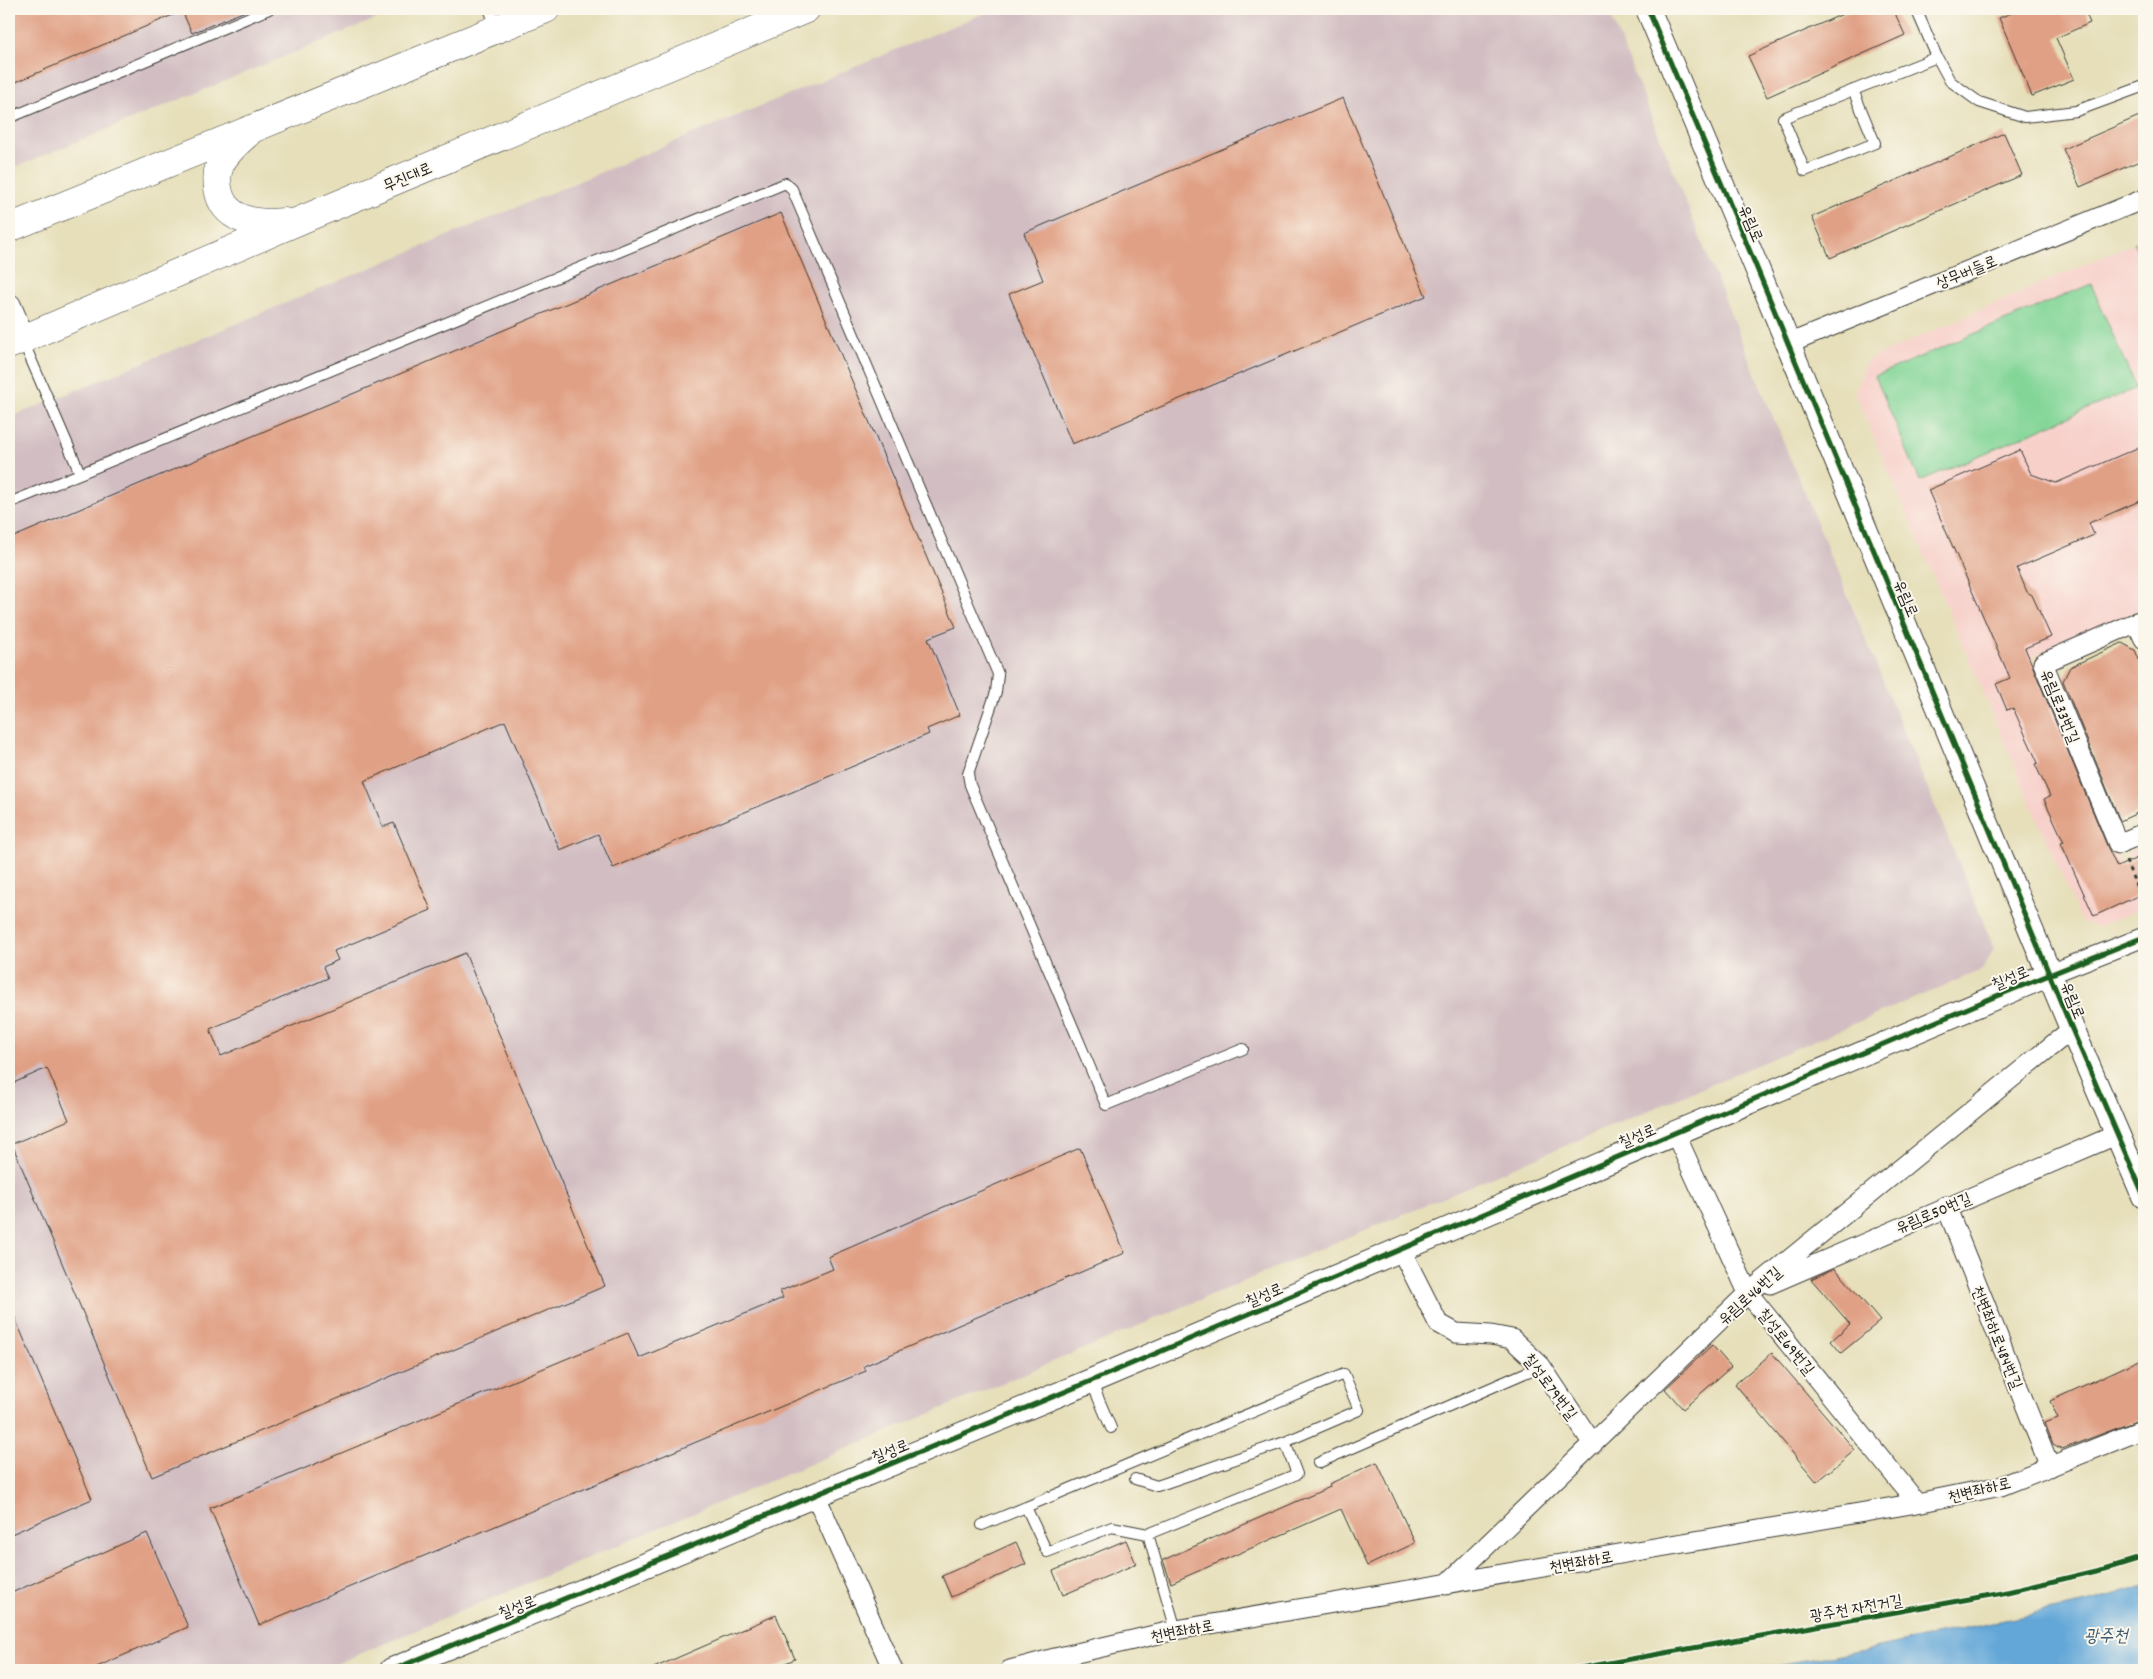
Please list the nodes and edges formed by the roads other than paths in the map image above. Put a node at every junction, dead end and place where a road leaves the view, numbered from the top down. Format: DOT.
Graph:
graph roads {
  1 [pos="269,9"];
  2 [pos="546,9"];
  3 [pos="806,9"];
  4 [pos="1648,9"];
  5 [pos="1916,9"];
  6 [pos="493,19"];
  7 [pos="1937,58"];
  8 [pos="2144,86"];
  9 [pos="1853,90"];
  10 [pos="9,118"];
  11 [pos="257,126"];
  12 [pos="2144,199"];
  13 [pos="301,220"];
  14 [pos="9,228"];
  15 [pos="9,306"];
  16 [pos="16,342"];
  17 [pos="1788,344"];
  18 [pos="80,473"];
  19 [pos="9,503"];
  20 [pos="2140,620"];
  21 [pos="2144,639"];
  22 [pos="2144,833"];
  23 [pos="2144,937"];
  24 [pos="2050,974"];
  25 [pos="2072,1030"];
  26 [pos="1243,1049"];
  27 [pos="1675,1133"];
  28 [pos="2118,1134"];
  29 [pos="2141,1180"];
  30 [pos="1946,1206"];
  31 [pos="1401,1250"];
  32 [pos="1748,1293"];
  33 [pos="1541,1366"];
  34 [pos="1091,1380"];
  35 [pos="1111,1428"];
  36 [pos="2144,1429"];
  37 [pos="1285,1442"];
  38 [pos="1593,1444"];
  39 [pos="1318,1463"];
  40 [pos="2050,1467"];
  41 [pos="1134,1480"];
  42 [pos="815,1494"];
  43 [pos="1917,1503"];
  44 [pos="1026,1507"];
  45 [pos="982,1525"];
  46 [pos="1148,1534"];
  47 [pos="1446,1585"];
  48 [pos="1176,1630"];
  49 [pos="392,1670"];
  50 [pos="893,1670"];
  51 [pos="1010,1670"];
  1 -- 10 [label="lane"];
  2 -- 6 [label="main road"];
  3 -- 13 [label="main road, 무진대로"];
  4 -- 17 [label="street, 유림로"];
  5 -- 7 [label="lane"];
  6 -- 11 [label="main road"];
  7 -- 8 [label="lane"];
  7 -- 9 [label="lane"];
  9 -- 9 [label="lane"];
  11 -- 13 [label="main road"];
  11 -- 14 [label="main road"];
  12 -- 17 [label="street, 상무버들로"];
  13 -- 16 [label="main road, 무진대로"];
  15 -- 16 [label="street"];
  16 -- 18 [label="lane"];
  17 -- 24 [label="street, 유림로"];
  18 -- 19 [label="lane"];
  18 -- 26 [label="lane"];
  20 -- 21 [label="street, 유림로33번길"];
  20 -- 22 [label="street, 유림로33번길"];
  23 -- 24 [label="street, 칠성로"];
  24 -- 25 [label="street, 유림로"];
  24 -- 27 [label="street, 칠성로"];
  25 -- 28 [label="street, 유림로"];
  25 -- 32 [label="street, 유림로46번길"];
  27 -- 31 [label="street, 칠성로"];
  27 -- 32 [label="street, 칠성로69번길"];
  28 -- 29 [label="street, 유림로"];
  28 -- 30 [label="street, 유림로50번길"];
  30 -- 32 [label="street, 유림로50번길"];
  30 -- 40 [label="street, 천변좌하로484번길"];
  31 -- 33 [label="street, 칠성로79번길"];
  31 -- 34 [label="street, 칠성로"];
  32 -- 38 [label="street, 유림로46번길"];
  32 -- 43 [label="street, 칠성로69번길"];
  33 -- 38 [label="street, 칠성로79번길"];
  33 -- 39 [label="lane"];
  34 -- 35 [label="lane"];
  34 -- 42 [label="street, 칠성로"];
  36 -- 40 [label="street, 천변좌하로"];
  37 -- 41 [label="lane"];
  37 -- 44 [label="lane"];
  37 -- 46 [label="lane"];
  38 -- 47 [label="street, 유림로46번길"];
  40 -- 43 [label="street, 천변좌하로"];
  42 -- 49 [label="street, 칠성로"];
  42 -- 50 [label="street"];
  43 -- 47 [label="street, 천변좌하로"];
  44 -- 45 [label="lane"];
  44 -- 46 [label="lane"];
  46 -- 48 [label="lane"];
  47 -- 48 [label="street, 천변좌하로"];
  48 -- 51 [label="street, 천변좌하로"];
}
